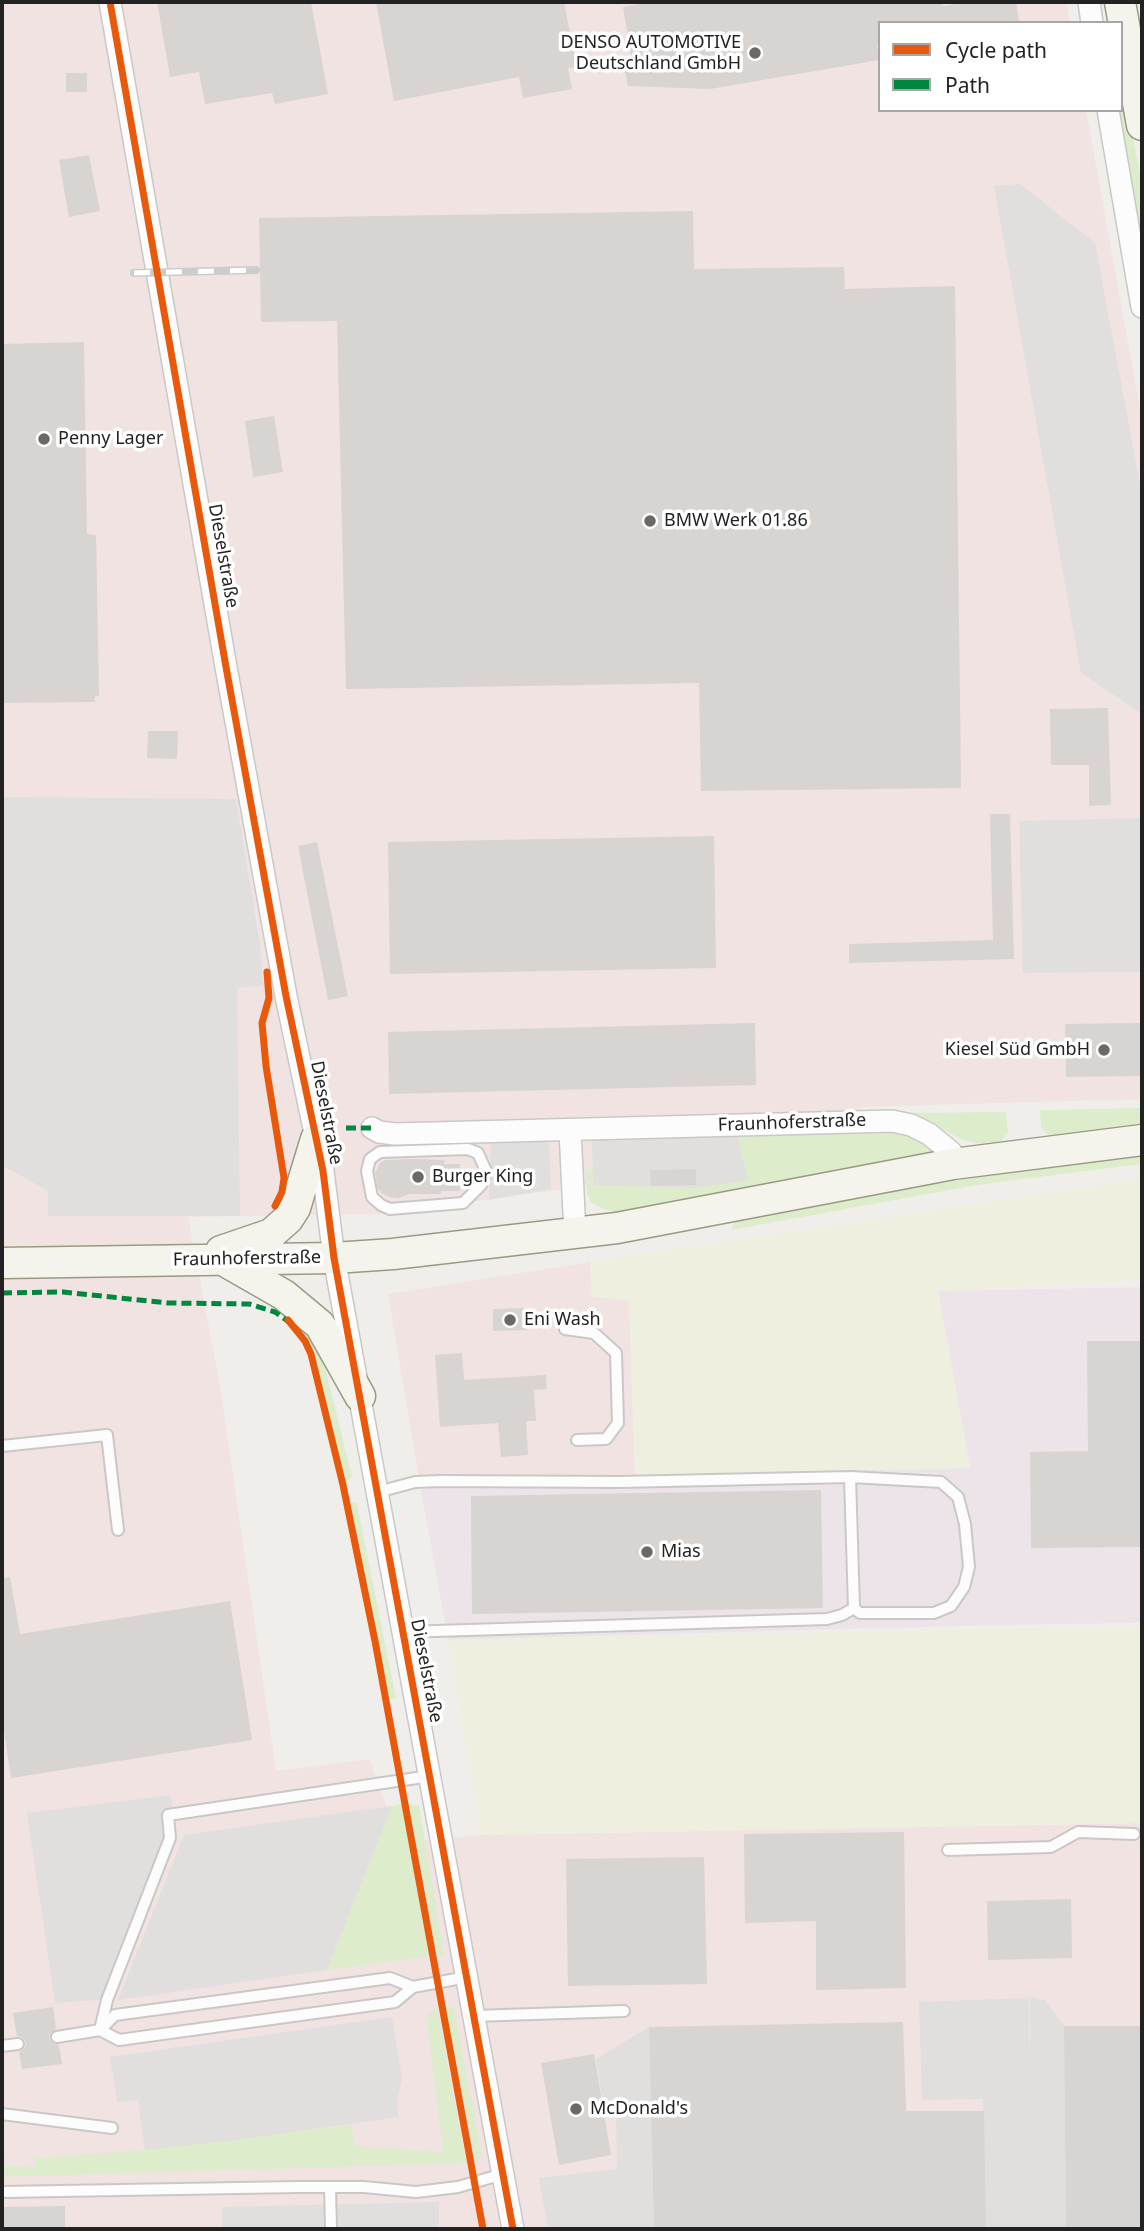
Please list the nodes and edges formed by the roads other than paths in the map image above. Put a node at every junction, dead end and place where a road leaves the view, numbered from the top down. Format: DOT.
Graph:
graph roads {
  1 [pos="110,2"];
  2 [pos="1089,2"];
  3 [pos="1120,2"];
  4 [pos="1092,21"];
  5 [pos="1108,112"];
  6 [pos="1142,125"];
  7 [pos="1142,307"];
  8 [pos="372,1128"];
  9 [pos="570,1130"];
  10 [pos="316,1139"];
  11 [pos="1142,1140"];
  12 [pos="953,1164"];
  13 [pos="486,1171"];
  14 [pos="575,1234"];
  15 [pos="334,1258"];
  16 [pos="188,1260"];
  17 [pos="223,1260"];
  18 [pos="2,1263"];
  19 [pos="565,1329"];
  20 [pos="360,1396"];
  21 [pos="576,1440"];
  22 [pos="2,1446"];
  23 [pos="850,1477"];
  24 [pos="378,1492"];
  25 [pos="118,1530"];
  26 [pos="854,1608"];
  27 [pos="402,1632"];
  28 [pos="430,1776"];
  29 [pos="1134,1834"];
  30 [pos="948,1850"];
  31 [pos="467,1977"];
  32 [pos="413,1987"];
  33 [pos="624,2011"];
  34 [pos="474,2016"];
  35 [pos="100,2030"];
  36 [pos="57,2037"];
  37 [pos="18,2043"];
  38 [pos="2,2046"];
  39 [pos="2,2114"];
  40 [pos="112,2128"];
  41 [pos="503,2174"];
  42 [pos="330,2187"];
  43 [pos="2,2192"];
  44 [pos="331,2229"];
  45 [pos="513,2229"];
  1 -- 10 [label="street, Dieselstraße"];
  2 -- 4 [label="street"];
  3 -- 6 [label="main road"];
  5 -- 7 [label="street"];
  8 -- 9 [label="street, Fraunhoferstraße"];
  9 -- 12 [label="street, Fraunhoferstraße"];
  9 -- 14 [label="street"];
  10 -- 15 [label="street, Dieselstraße"];
  10 -- 16 [label="main road"];
  11 -- 12 [label="main road, Fraunhoferstraße"];
  12 -- 14 [label="main road, Fraunhoferstraße"];
  13 -- 13 [label="lane"];
  14 -- 15 [label="main road, Fraunhoferstraße"];
  15 -- 17 [label="main road, Fraunhoferstraße"];
  15 -- 20 [label="street, Dieselstraße"];
  16 -- 17 [label="main road, Fraunhoferstraße"];
  16 -- 18 [label="main road, Fraunhoferstraße"];
  17 -- 20 [label="main road"];
  19 -- 21 [label="lane"];
  20 -- 24 [label="street, Dieselstraße"];
  22 -- 25 [label="lane"];
  23 -- 24 [label="lane"];
  23 -- 26 [label="lane"];
  23 -- 26 [label="lane"];
  24 -- 27 [label="street, Dieselstraße"];
  26 -- 27 [label="lane"];
  27 -- 28 [label="street, Dieselstraße"];
  28 -- 31 [label="street, Dieselstraße"];
  28 -- 35 [label="lane"];
  29 -- 30 [label="lane"];
  31 -- 32 [label="lane"];
  31 -- 34 [label="street, Dieselstraße"];
  32 -- 35 [label="lane"];
  32 -- 35 [label="lane"];
  33 -- 34 [label="lane"];
  34 -- 41 [label="street, Dieselstraße"];
  35 -- 36 [label="lane"];
  37 -- 38 [label="lane"];
  39 -- 40 [label="lane"];
  41 -- 42 [label="lane"];
  41 -- 45 [label="street, Dieselstraße"];
  42 -- 43 [label="lane"];
  42 -- 44 [label="lane"];
}
